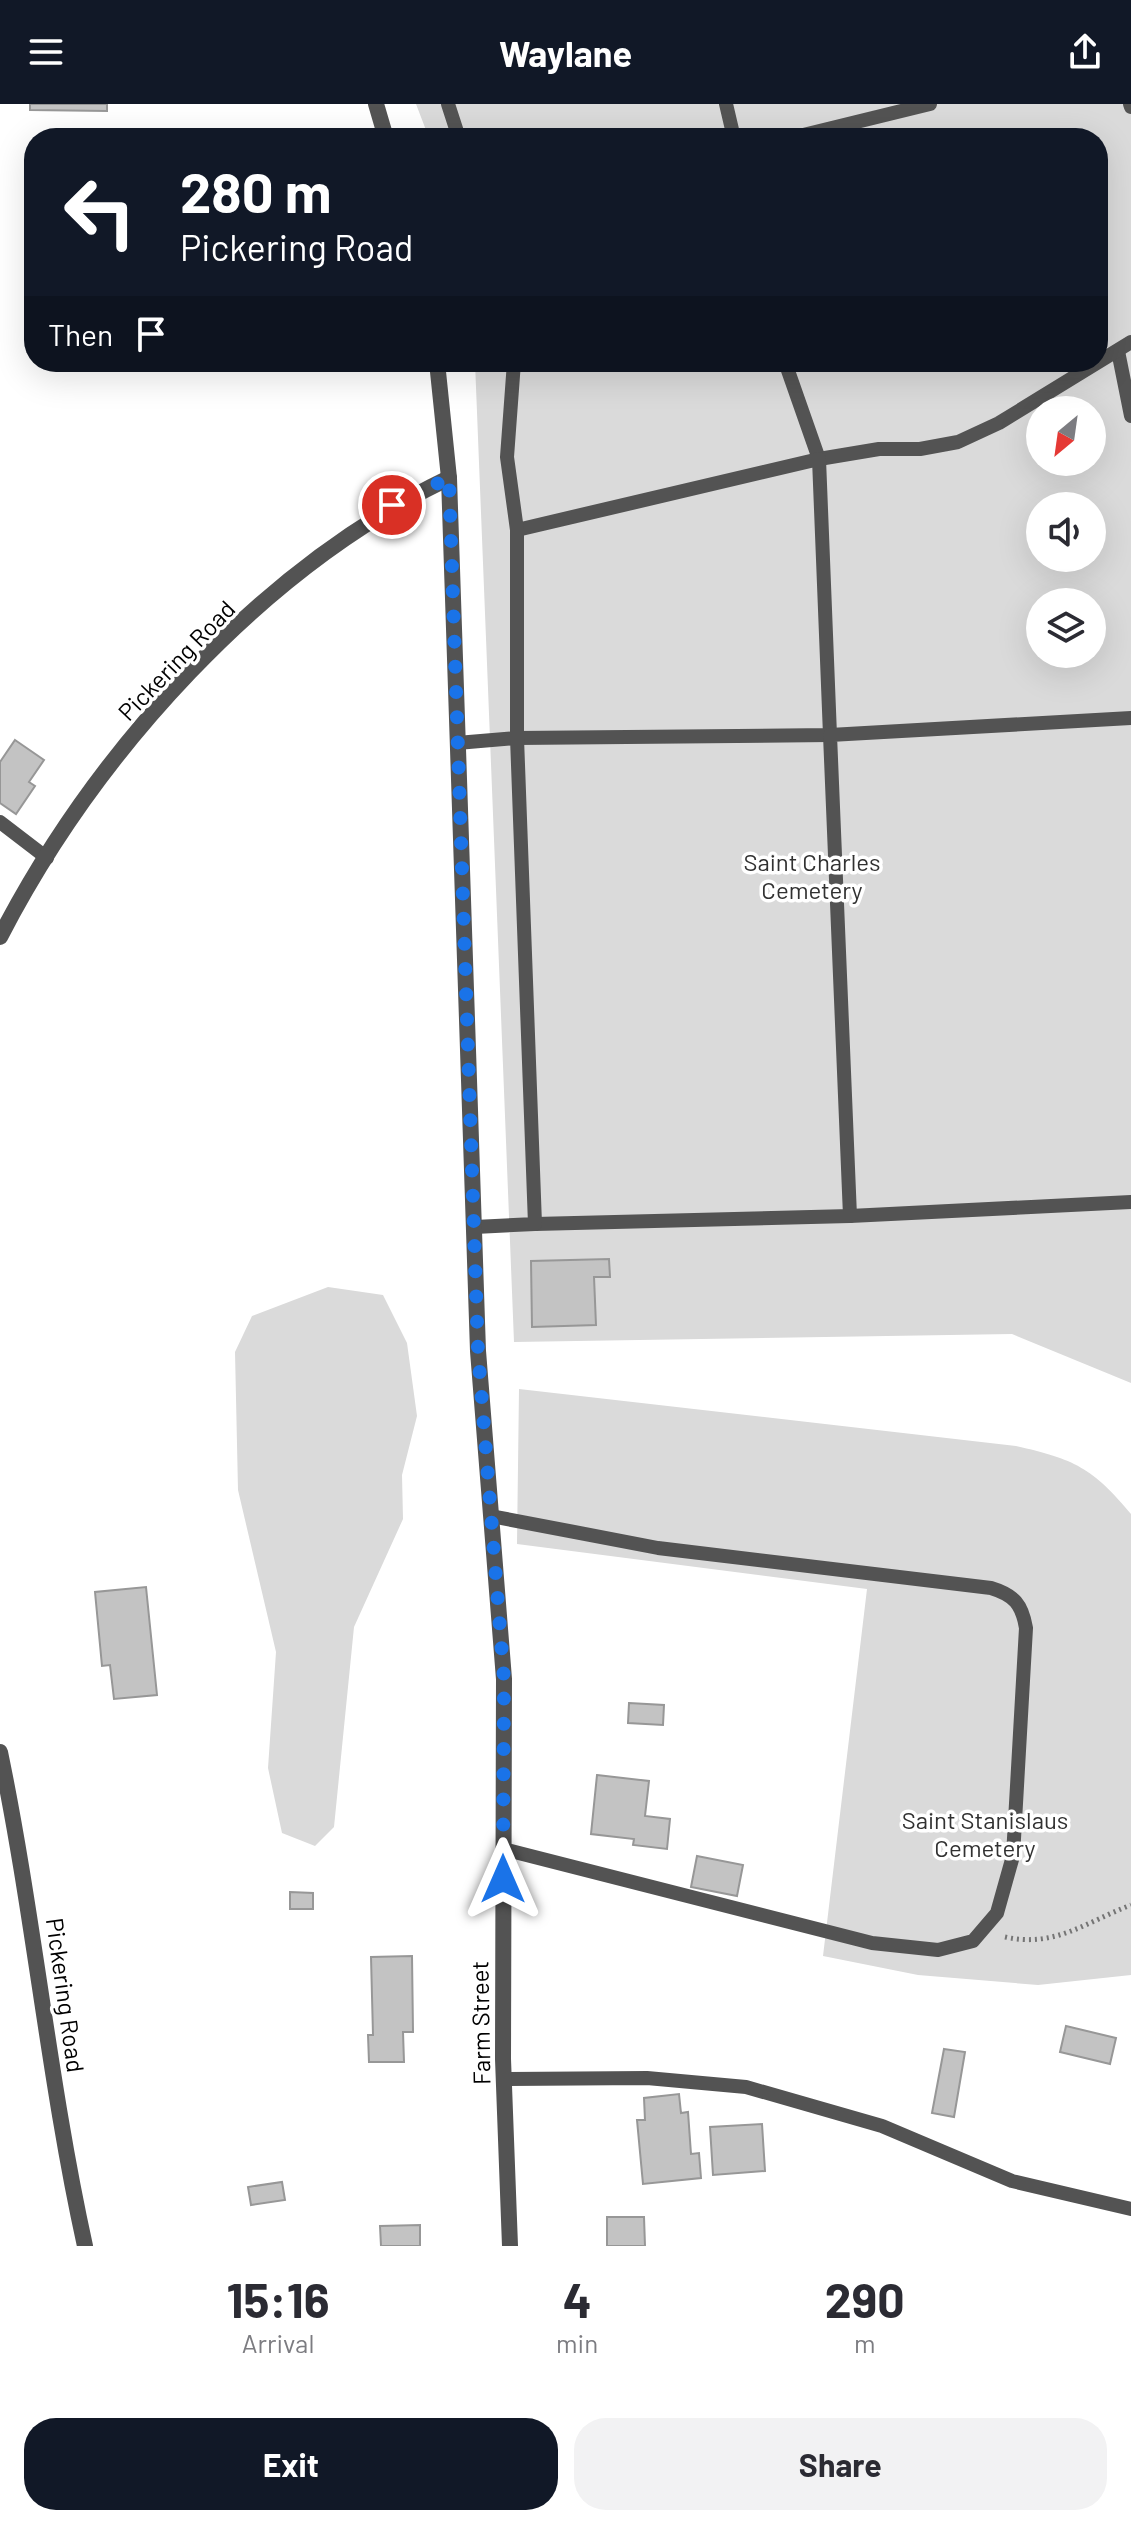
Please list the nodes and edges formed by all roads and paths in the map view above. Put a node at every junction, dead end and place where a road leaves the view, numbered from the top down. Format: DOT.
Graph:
graph roads {
  1 [pos="376,104"];
  2 [pos="448,104"];
  3 [pos="726,104"];
  4 [pos="930,104"];
  5 [pos="383,128"];
  6 [pos="456,128"];
  7 [pos="732,128"];
  8 [pos="832,128"];
  9 [pos="1131,342"];
  10 [pos="1118,351"];
  11 [pos="1108,357"];
  12 [pos="438,372"];
  13 [pos="513,372"];
  14 [pos="789,372"];
  15 [pos="1083,372"];
  16 [pos="1131,416"];
  17 [pos="819,459"];
  18 [pos="449,478"];
  19 [pos="517,530"];
  20 [pos="1131,718"];
  21 [pos="830,735"];
  22 [pos="517,738"];
  23 [pos="457,743"];
  24 [pos="0,822"];
  25 [pos="47,858"];
  26 [pos="0,937"];
  27 [pos="1131,1202"];
  28 [pos="850,1216"];
  29 [pos="535,1224"];
  30 [pos="475,1227"];
  31 [pos="491,1516"];
  32 [pos="0,1752"];
  33 [pos="503,1849"];
  34 [pos="1131,1905"];
  35 [pos="985,1929"];
  36 [pos="504,2079"];
  37 [pos="1131,2209"];
  38 [pos="85,2246"];
  39 [pos="510,2246"];
  1 -- 5 [label="street"];
  2 -- 6 [label="lane"];
  3 -- 7 [label="lane"];
  4 -- 8 [label="lane"];
  9 -- 10 [label="lane"];
  10 -- 11 [label="lane"];
  10 -- 16 [label="lane"];
  12 -- 18 [label="street, Farm Street"];
  13 -- 19 [label="lane"];
  14 -- 17 [label="lane"];
  15 -- 17 [label="lane"];
  17 -- 19 [label="lane"];
  17 -- 21 [label="lane"];
  18 -- 23 [label="street, Farm Street"];
  18 -- 25 [label="street, Pickering Road"];
  19 -- 22 [label="lane"];
  20 -- 21 [label="lane"];
  21 -- 22 [label="lane"];
  21 -- 28 [label="lane"];
  22 -- 23 [label="lane"];
  22 -- 29 [label="lane"];
  23 -- 30 [label="street, Farm Street"];
  24 -- 25 [label="lane"];
  25 -- 26 [label="street, Pickering Road"];
  27 -- 28 [label="lane"];
  28 -- 29 [label="lane"];
  29 -- 30 [label="lane"];
  30 -- 31 [label="street, Farm Street"];
  31 -- 33 [label="street, Farm Street"];
  31 -- 35 [label="lane"];
  32 -- 38 [label="street, Pickering Road"];
  33 -- 35 [label="lane"];
  33 -- 36 [label="street, Farm Street"];
  34 -- 35 [label="path"];
  36 -- 37 [label="lane"];
  36 -- 39 [label="street, Farm Street"];
}
